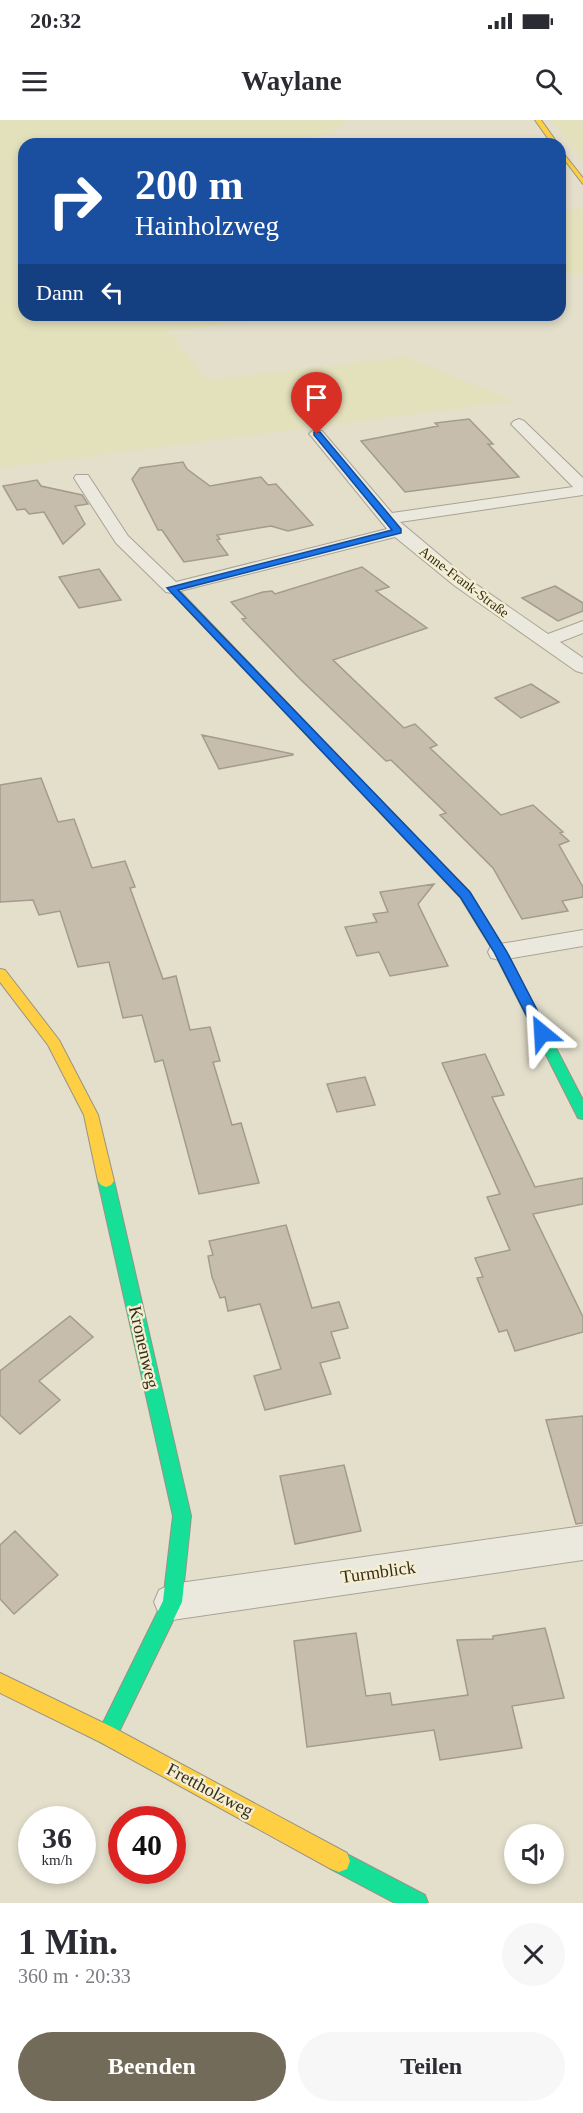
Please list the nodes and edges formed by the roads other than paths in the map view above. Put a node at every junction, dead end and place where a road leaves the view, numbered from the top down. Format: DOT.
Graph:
graph roads {
  1 [pos="537,120"];
  2 [pos="550,138"];
  3 [pos="566,159"];
  4 [pos="583,183"];
  5 [pos="519,424"];
  6 [pos="317,434"];
  7 [pos="82,478"];
  8 [pos="583,489"];
  9 [pos="392,525"];
  10 [pos="172,588"];
  11 [pos="583,627"];
  12 [pos="545,641"];
  13 [pos="583,667"];
  14 [pos="583,938"];
  15 [pos="500,952"];
  16 [pos="0,973"];
  17 [pos="583,1113"];
  18 [pos="583,1543"];
  19 [pos="172,1602"];
  20 [pos="0,1683"];
  21 [pos="107,1735"];
  22 [pos="417,1903"];
  1 -- 2 [label="street"];
  3 -- 4 [label="street"];
  5 -- 8 [label="street"];
  6 -- 9 [label="street, Anne-Frank-Straße"];
  7 -- 10 [label="street"];
  8 -- 9 [label="street"];
  9 -- 10 [label="street"];
  9 -- 12 [label="street, Anne-Frank-Straße"];
  10 -- 15 [label="street"];
  11 -- 12 [label="street"];
  12 -- 13 [label="street, Anne-Frank-Straße"];
  14 -- 15 [label="street"];
  15 -- 17 [label="street"];
  16 -- 19 [label="street, Kronenweg"];
  18 -- 19 [label="street, Turmblick"];
  19 -- 21 [label="street, Kronenweg"];
  20 -- 21 [label="street, Frettholzweg"];
  21 -- 22 [label="street, Frettholzweg"];
}
